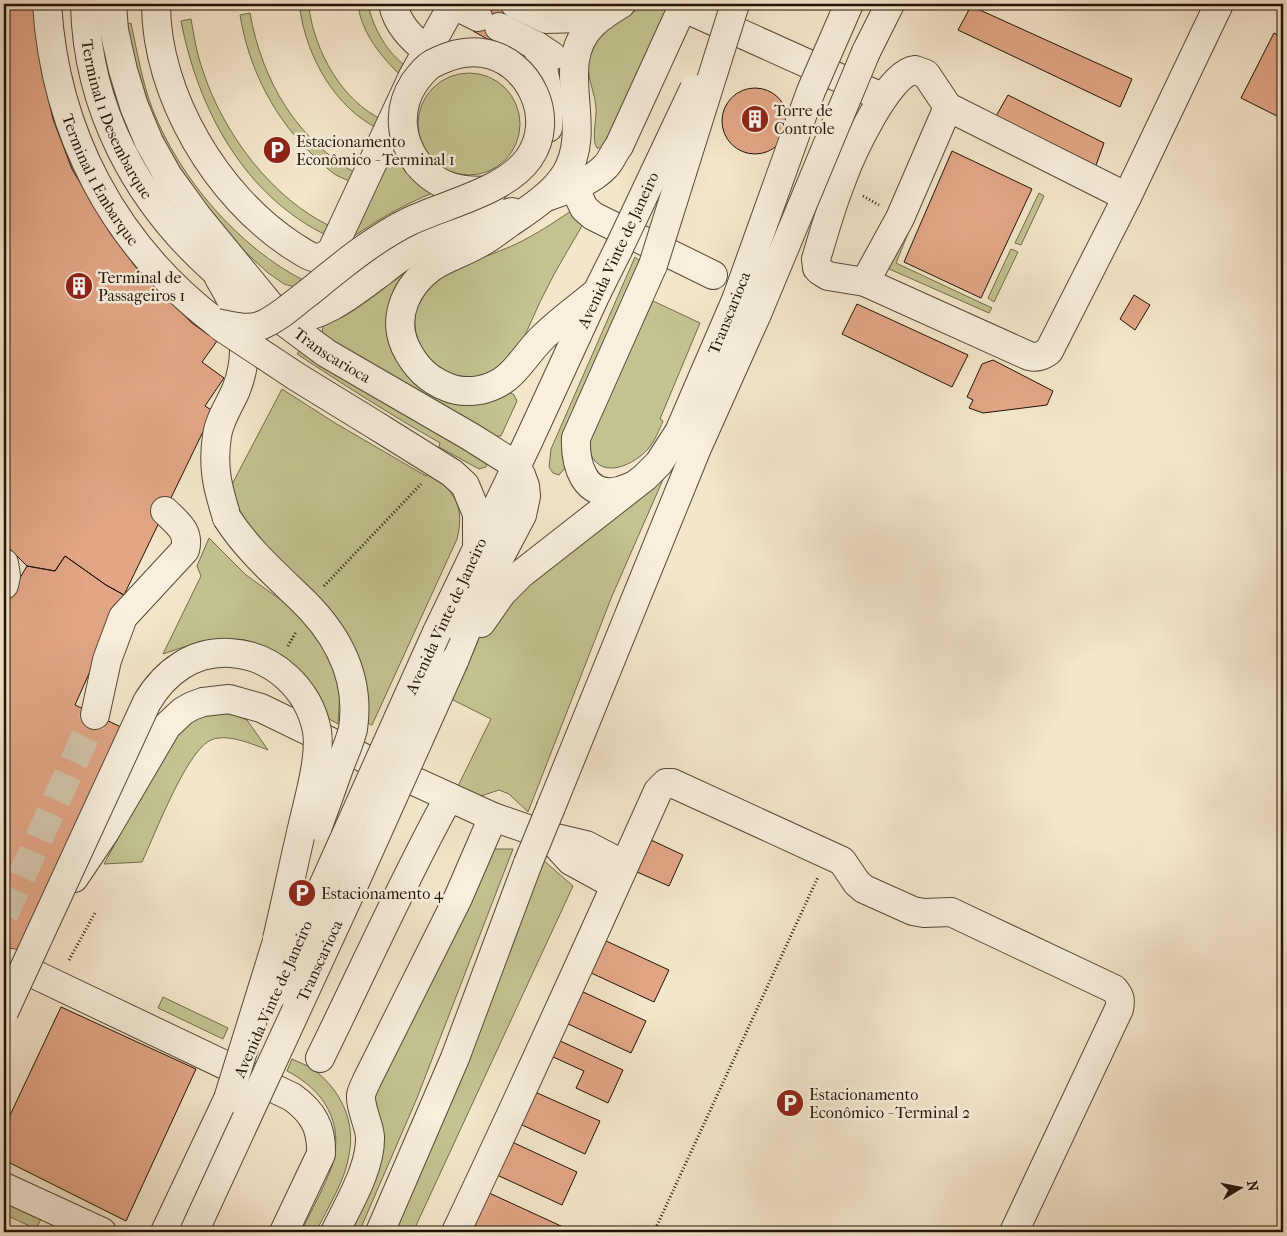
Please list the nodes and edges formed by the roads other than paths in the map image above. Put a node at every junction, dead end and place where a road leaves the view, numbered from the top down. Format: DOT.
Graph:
graph roads {
  1 [pos="47,4"];
  2 [pos="85,4"];
  3 [pos="112,4"];
  4 [pos="156,4"];
  5 [pos="393,4"];
  6 [pos="452,4"];
  7 [pos="514,4"];
  8 [pos="734,4"];
  9 [pos="850,4"];
  10 [pos="881,4"];
  11 [pos="890,4"];
  12 [pos="1219,4"];
  13 [pos="683,5"];
  14 [pos="612,9"];
  15 [pos="556,11"];
  16 [pos="538,46"];
  17 [pos="427,51"];
  18 [pos="866,52"];
  19 [pos="574,84"];
  20 [pos="883,98"];
  21 [pos="948,107"];
  22 [pos="574,188"];
  23 [pos="1127,196"];
  24 [pos="539,202"];
  25 [pos="214,270"];
  26 [pos="713,275"];
  27 [pos="865,282"];
  28 [pos="597,292"];
  29 [pos="746,307"];
  30 [pos="284,321"];
  31 [pos="217,324"];
  32 [pos="516,467"];
  33 [pos="634,485"];
  34 [pos="165,511"];
  35 [pos="477,548"];
  36 [pos="4,563"];
  37 [pos="4,585"];
  38 [pos="454,661"];
  39 [pos="94,715"];
  40 [pos="449,797"];
  41 [pos="493,817"];
  42 [pos="619,875"];
  43 [pos="50,912"];
  44 [pos="277,939"];
  45 [pos="11,963"];
  46 [pos="4,1012"];
  47 [pos="320,1058"];
  48 [pos="228,1100"];
  49 [pos="4,1187"];
  50 [pos="102,1232"];
  51 [pos="165,1232"];
  52 [pos="194,1232"];
  53 [pos="284,1232"];
  54 [pos="335,1232"];
  55 [pos="380,1232"];
  56 [pos="456,1232"];
  57 [pos="1014,1232"];
  1 -- 31 [label="street, Terminal 1 Embarque"];
  2 -- 25 [label="street, Terminal 1 Desembarque"];
  3 -- 30 [label="street, Transcarioca"];
  4 -- 17 [label="street"];
  5 -- 17 [label="street"];
  6 -- 16 [label="street"];
  6 -- 17 [label="street"];
  7 -- 15 [label="street"];
  8 -- 28 [label="street, Avenida Vinte de Janeiro, bridge"];
  8 -- 33 [label="street, bridge"];
  9 -- 29 [label="street, Transcarioca, bridge"];
  10 -- 18 [label="street"];
  11 -- 18 [label="street"];
  12 -- 23 [label="street"];
  13 -- 20 [label="street"];
  13 -- 22 [label="street"];
  14 -- 15 [label="street"];
  14 -- 19 [label="street"];
  16 -- 19 [label="street"];
  16 -- 31 [label="street, bridge"];
  18 -- 29 [label="street, bridge"];
  19 -- 24 [label="street"];
  20 -- 21 [label="street"];
  20 -- 27 [label="street"];
  21 -- 23 [label="street"];
  21 -- 27 [label="street"];
  22 -- 24 [label="street"];
  22 -- 26 [label="street"];
  23 -- 27 [label="street"];
  24 -- 28 [label="street"];
  24 -- 30 [label="street"];
  25 -- 30 [label="street"];
  25 -- 44 [label="street, bridge"];
  28 -- 32 [label="street, Avenida Vinte de Janeiro"];
  29 -- 33 [label="street, Transcarioca"];
  29 -- 55 [label="street, bridge"];
  30 -- 32 [label="street, Transcarioca"];
  31 -- 35 [label="street, Terminal 1 Embarque, bridge"];
  32 -- 35 [label="street, Avenida Vinte de Janeiro"];
  32 -- 38 [label="street, Transcarioca"];
  33 -- 38 [label="street, Transcarioca"];
  34 -- 39 [label="street"];
  35 -- 48 [label="street, Avenida Vinte de Janeiro, bridge"];
  36 -- 37 [label="street"];
  38 -- 52 [label="street, Transcarioca, bridge"];
  40 -- 41 [label="street"];
  40 -- 43 [label="street, bridge"];
  40 -- 47 [label="street"];
  41 -- 42 [label="street"];
  41 -- 54 [label="street"];
  42 -- 56 [label="street"];
  42 -- 57 [label="street"];
  43 -- 44 [label="street, bridge"];
  43 -- 46 [label="street, bridge"];
  44 -- 48 [label="street, bridge"];
  45 -- 53 [label="street"];
  48 -- 51 [label="street, Avenida Vinte de Janeiro"];
  49 -- 50 [label="street"];
}
